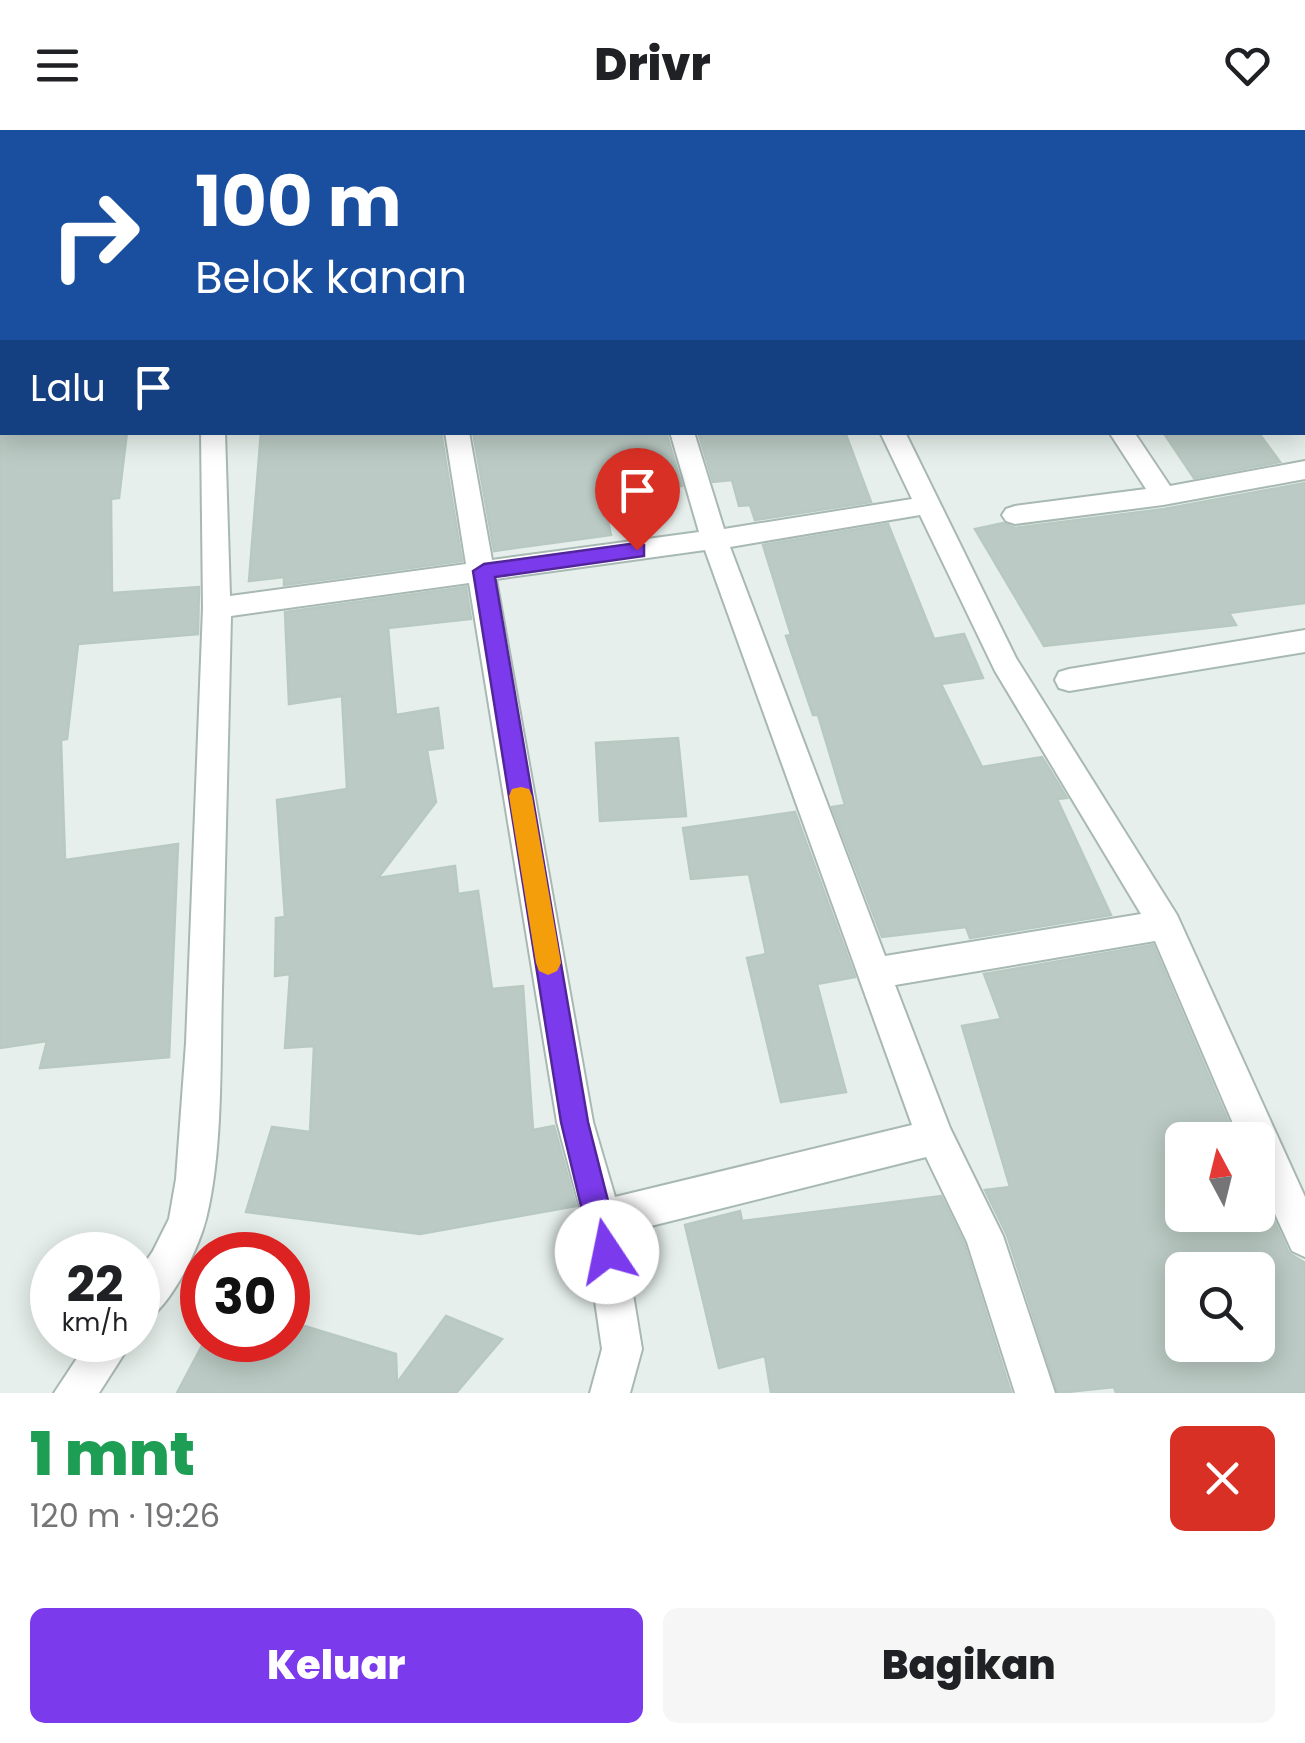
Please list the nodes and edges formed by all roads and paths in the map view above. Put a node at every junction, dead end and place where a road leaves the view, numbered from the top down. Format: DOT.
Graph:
graph roads {
  1 [pos="213,435"];
  2 [pos="458,435"];
  3 [pos="683,435"];
  4 [pos="893,435"];
  5 [pos="1123,435"];
  6 [pos="1305,470"];
  7 [pos="1164,496"];
  8 [pos="927,505"];
  9 [pos="1015,514"];
  10 [pos="714,540"];
  11 [pos="484,571"];
  12 [pos="217,608"];
  13 [pos="1305,642"];
  14 [pos="1068,680"];
  15 [pos="1165,925"];
  16 [pos="874,973"];
  17 [pos="935,1137"];
  18 [pos="602,1219"];
  19 [pos="1305,1238"];
  20 [pos="160,1274"];
  21 [pos="96,1362"];
  22 [pos="74,1393"];
  23 [pos="610,1393"];
  24 [pos="1035,1393"];
  1 -- 12 [label="street"];
  2 -- 11 [label="street"];
  3 -- 10 [label="street"];
  4 -- 8 [label="street"];
  5 -- 7 [label="street"];
  6 -- 7 [label="street"];
  7 -- 9 [label="street"];
  8 -- 10 [label="street"];
  8 -- 15 [label="street"];
  10 -- 11 [label="street"];
  10 -- 16 [label="street"];
  11 -- 12 [label="street"];
  11 -- 18 [label="street"];
  12 -- 20 [label="street"];
  13 -- 14 [label="street"];
  15 -- 16 [label="street"];
  15 -- 19 [label="street"];
  16 -- 17 [label="street"];
  17 -- 18 [label="street"];
  17 -- 24 [label="street"];
  18 -- 23 [label="street"];
  21 -- 22 [label="street"];
}
